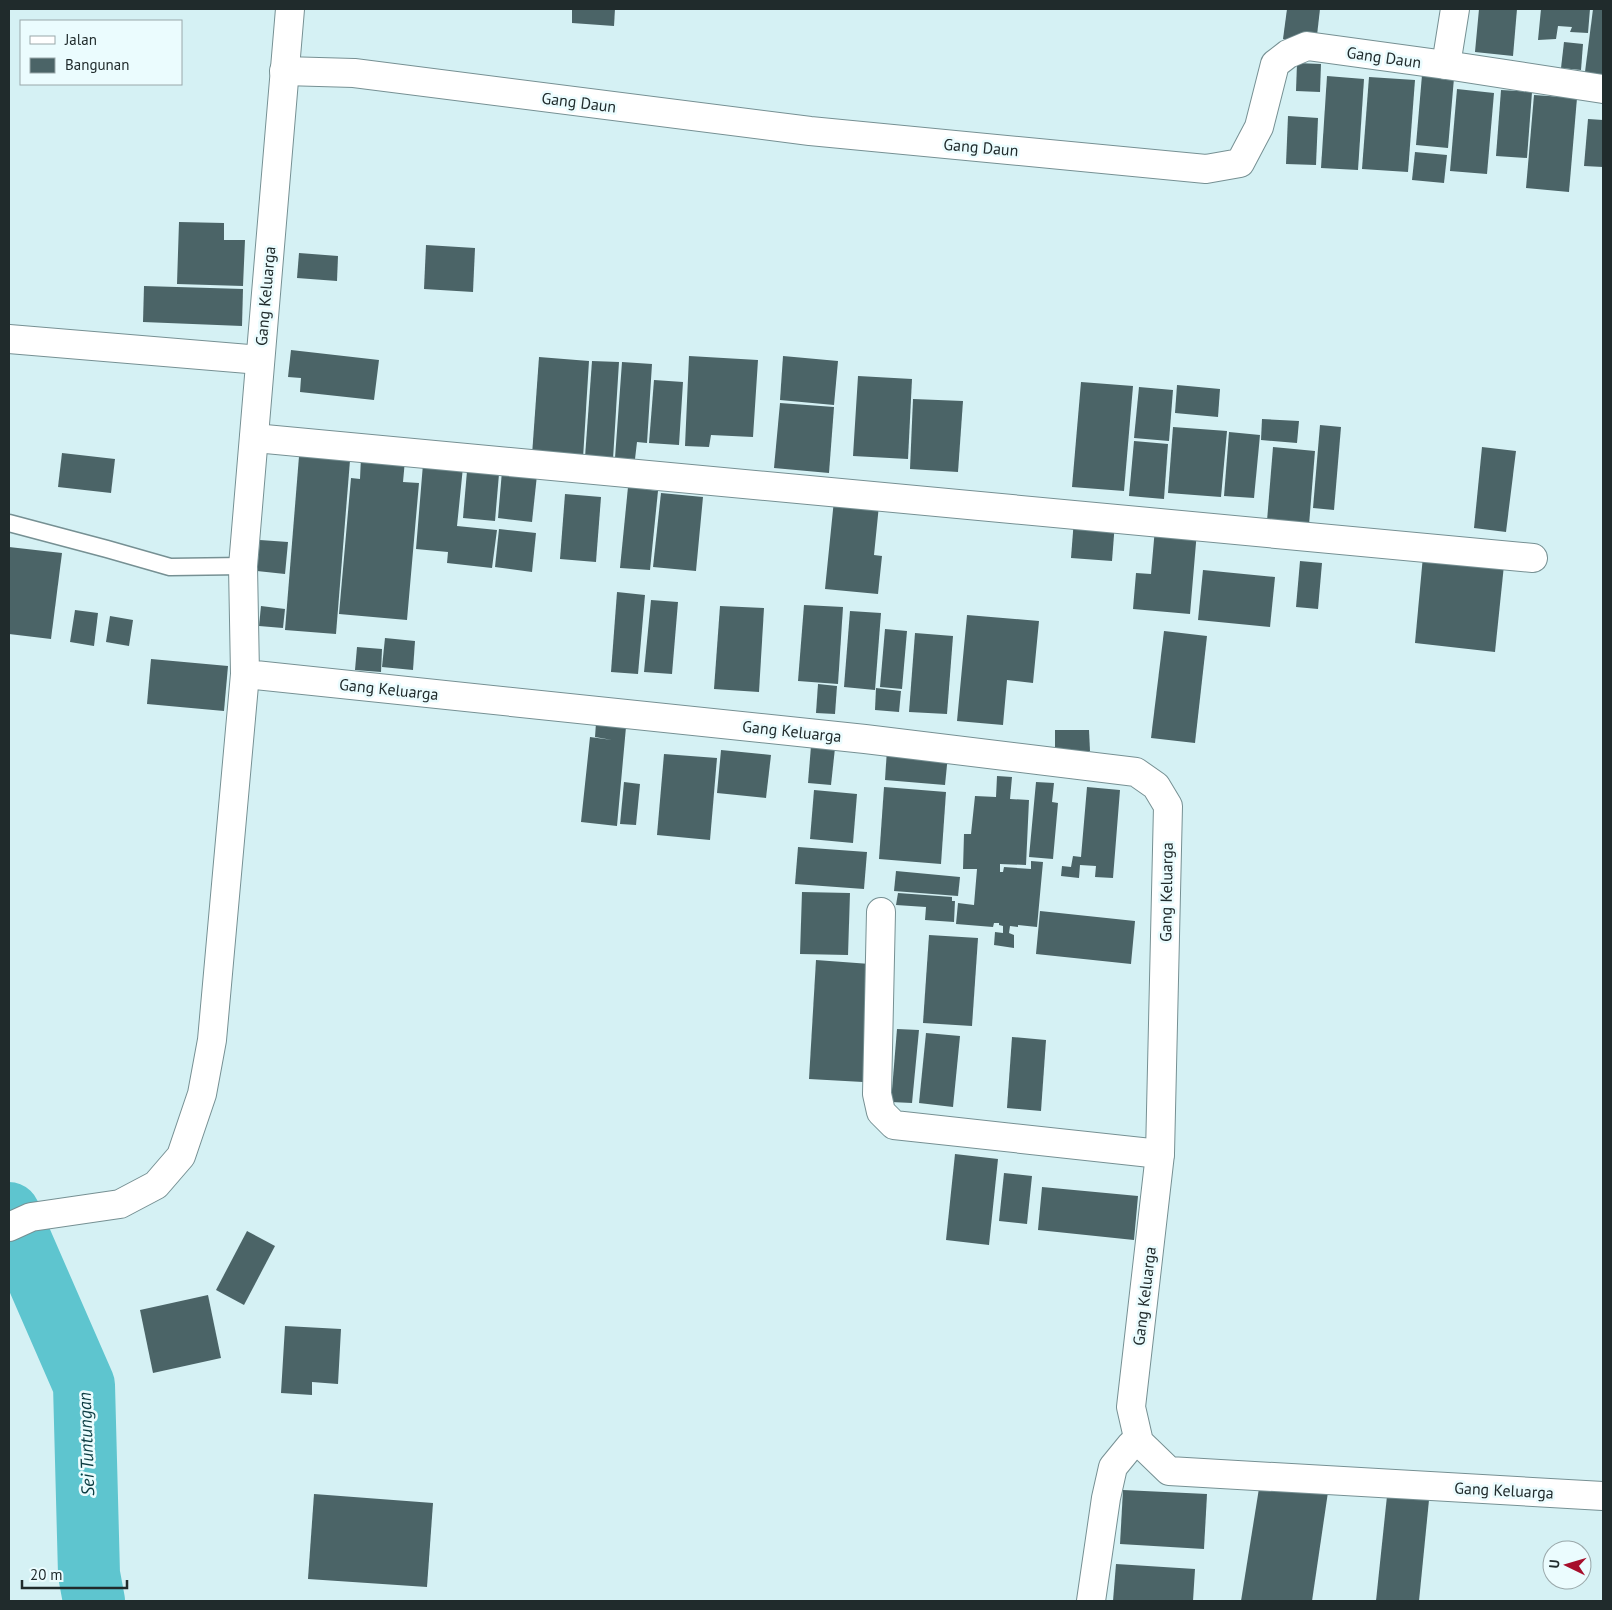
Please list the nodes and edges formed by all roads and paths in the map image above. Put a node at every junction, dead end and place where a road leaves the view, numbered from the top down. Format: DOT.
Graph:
graph roads {
  1 [pos="290,9"];
  2 [pos="1455,9"];
  3 [pos="1446,65"];
  4 [pos="284,70"];
  5 [pos="1603,90"];
  6 [pos="9,339"];
  7 [pos="260,360"];
  8 [pos="254,438"];
  9 [pos="9,523"];
  10 [pos="1533,558"];
  11 [pos="242,566"];
  12 [pos="245,674"];
  13 [pos="881,912"];
  14 [pos="1160,1154"];
  15 [pos="20,1222"];
  16 [pos="1139,1442"];
  17 [pos="1603,1496"];
  18 [pos="1091,1601"];
  1 -- 4 [label="street, Gang Keluarga"];
  2 -- 3 [label="street"];
  3 -- 4 [label="street, Gang Daun"];
  3 -- 5 [label="street, Gang Daun"];
  4 -- 7 [label="street, Gang Keluarga"];
  6 -- 7 [label="street"];
  7 -- 8 [label="street, Gang Keluarga"];
  8 -- 10 [label="street"];
  8 -- 11 [label="street, Gang Keluarga"];
  9 -- 11 [label="lane"];
  11 -- 12 [label="street, Gang Keluarga"];
  12 -- 14 [label="street, Gang Keluarga"];
  12 -- 15 [label="street, Gang Keluarga"];
  13 -- 14 [label="street"];
  14 -- 16 [label="street, Gang Keluarga"];
  16 -- 17 [label="street, Gang Keluarga"];
  16 -- 18 [label="street"];
}
